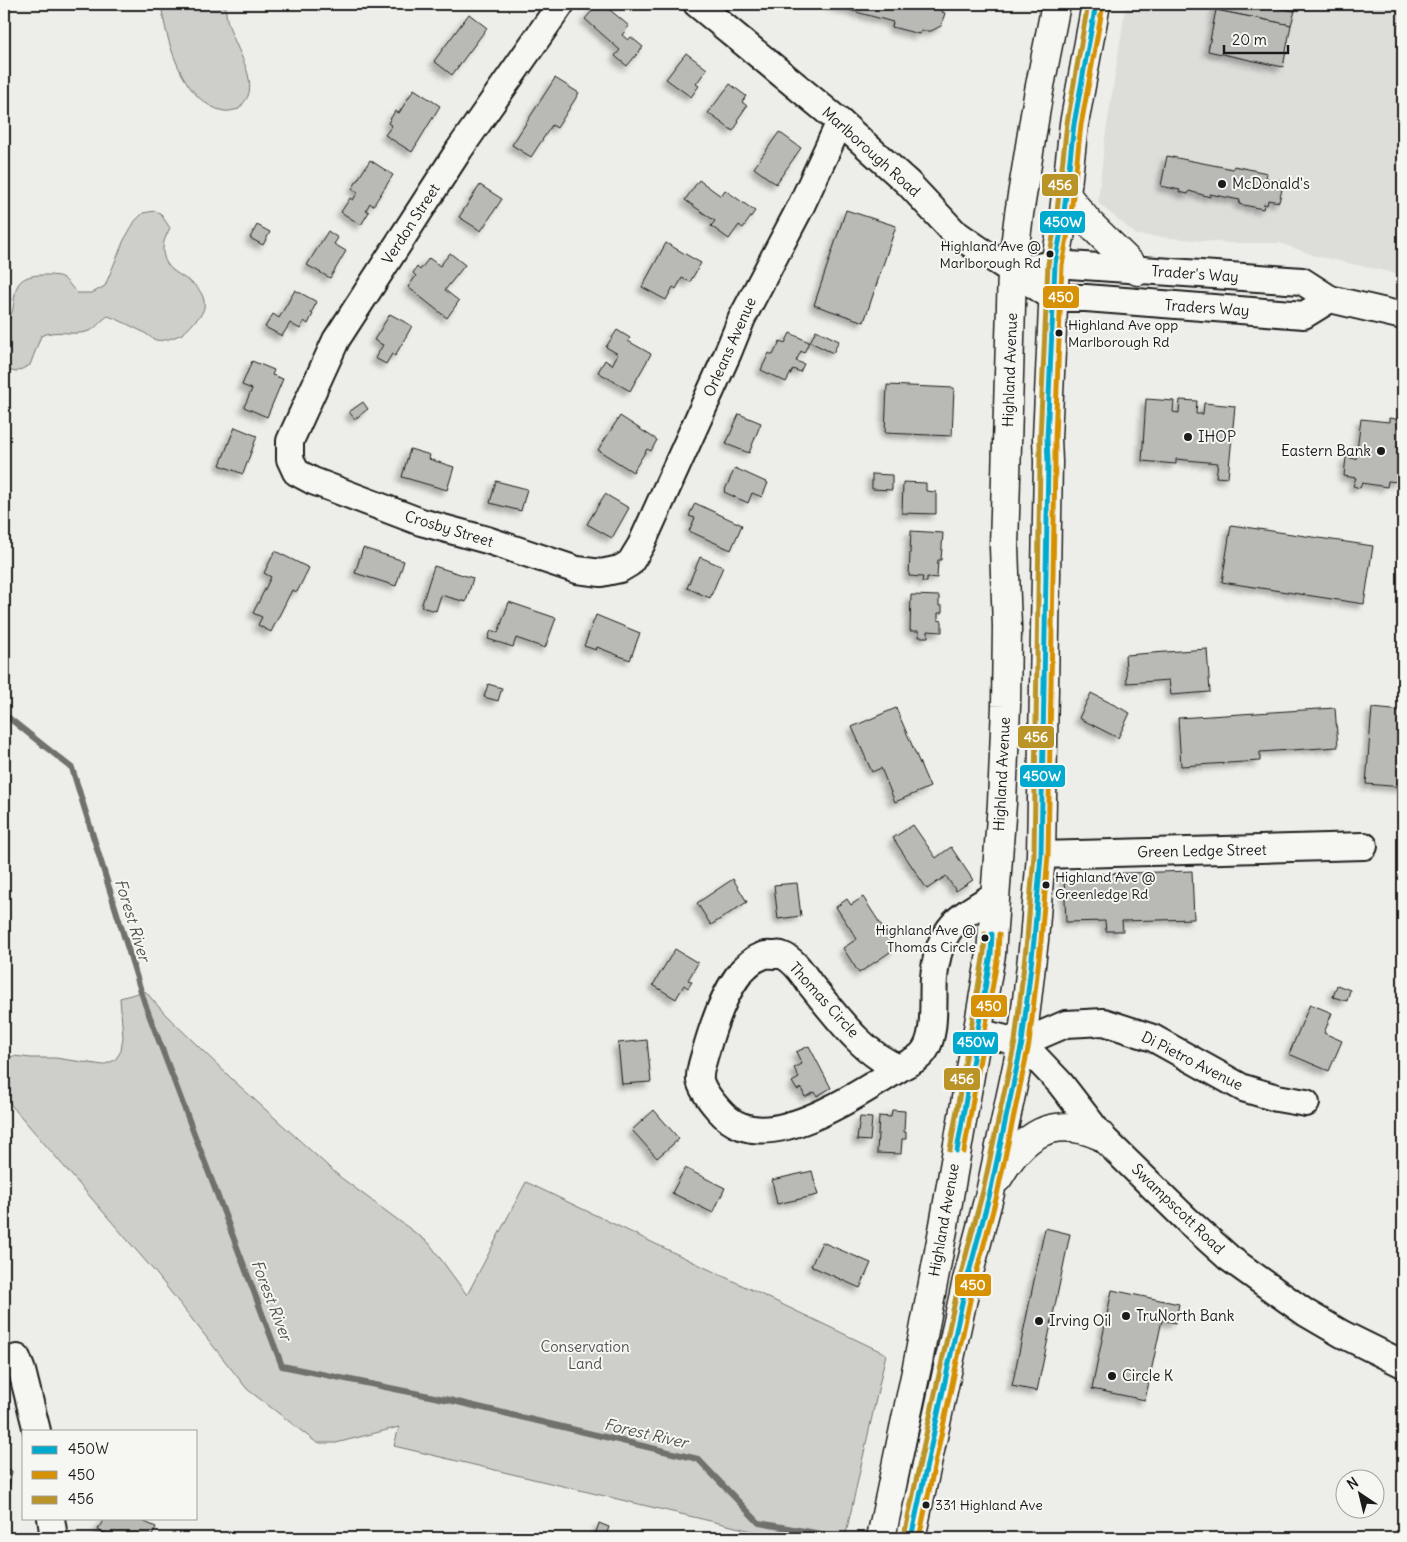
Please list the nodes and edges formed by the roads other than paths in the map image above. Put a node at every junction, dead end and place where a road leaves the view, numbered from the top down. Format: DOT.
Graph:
graph roads {
  1 [pos="561,4"];
  2 [pos="697,4"];
  3 [pos="1056,4"];
  4 [pos="1096,4"];
  5 [pos="840,122"];
  6 [pos="1066,195"];
  7 [pos="1056,264"];
  8 [pos="1012,271"];
  9 [pos="1138,271"];
  10 [pos="1054,298"];
  11 [pos="1330,299"];
  12 [pos="1403,316"];
  13 [pos="290,459"];
  14 [pos="620,569"];
  15 [pos="1364,846"];
  16 [pos="1041,855"];
  17 [pos="995,895"];
  18 [pos="978,1032"];
  19 [pos="1022,1043"];
  20 [pos="900,1068"];
  21 [pos="1306,1103"];
  22 [pos="1101,1136"];
  23 [pos="990,1192"];
  24 [pos="16,1358"];
  25 [pos="1403,1364"];
  26 [pos="37,1430"];
  27 [pos="51,1520"];
  28 [pos="54,1538"];
  29 [pos="881,1538"];
  30 [pos="910,1538"];
  1 -- 13 [label="street, Verdon Street"];
  2 -- 5 [label="street, Marlborough Road"];
  3 -- 8 [label="main road, Highland Avenue"];
  4 -- 6 [label="main road"];
  5 -- 8 [label="street, Marlborough Road"];
  5 -- 14 [label="street, Orleans Avenue"];
  6 -- 7 [label="main road"];
  6 -- 9 [label="main road"];
  7 -- 8 [label="street"];
  7 -- 9 [label="street, Trader's Way"];
  7 -- 10 [label="main road"];
  8 -- 10 [label="street"];
  8 -- 17 [label="main road, Highland Avenue"];
  9 -- 11 [label="street, Trader's Way"];
  10 -- 11 [label="street, Traders Way"];
  10 -- 16 [label="main road"];
  11 -- 12 [label="street"];
  13 -- 14 [label="street, Crosby Street"];
  15 -- 16 [label="street, Green Ledge Street"];
  16 -- 19 [label="main road"];
  17 -- 18 [label="main road, Highland Avenue"];
  17 -- 20 [label="street, Thomas Circle"];
  18 -- 19 [label="street"];
  18 -- 29 [label="main road, Highland Avenue"];
  19 -- 21 [label="street, Di Pietro Avenue"];
  19 -- 22 [label="street, Swampscott Road"];
  19 -- 23 [label="main road"];
  20 -- 20 [label="street, Thomas Circle"];
  22 -- 23 [label="main road"];
  22 -- 25 [label="street, Swampscott Road"];
  23 -- 30 [label="main road"];
  24 -- 26 [label="street"];
  27 -- 28 [label="street"];
}
